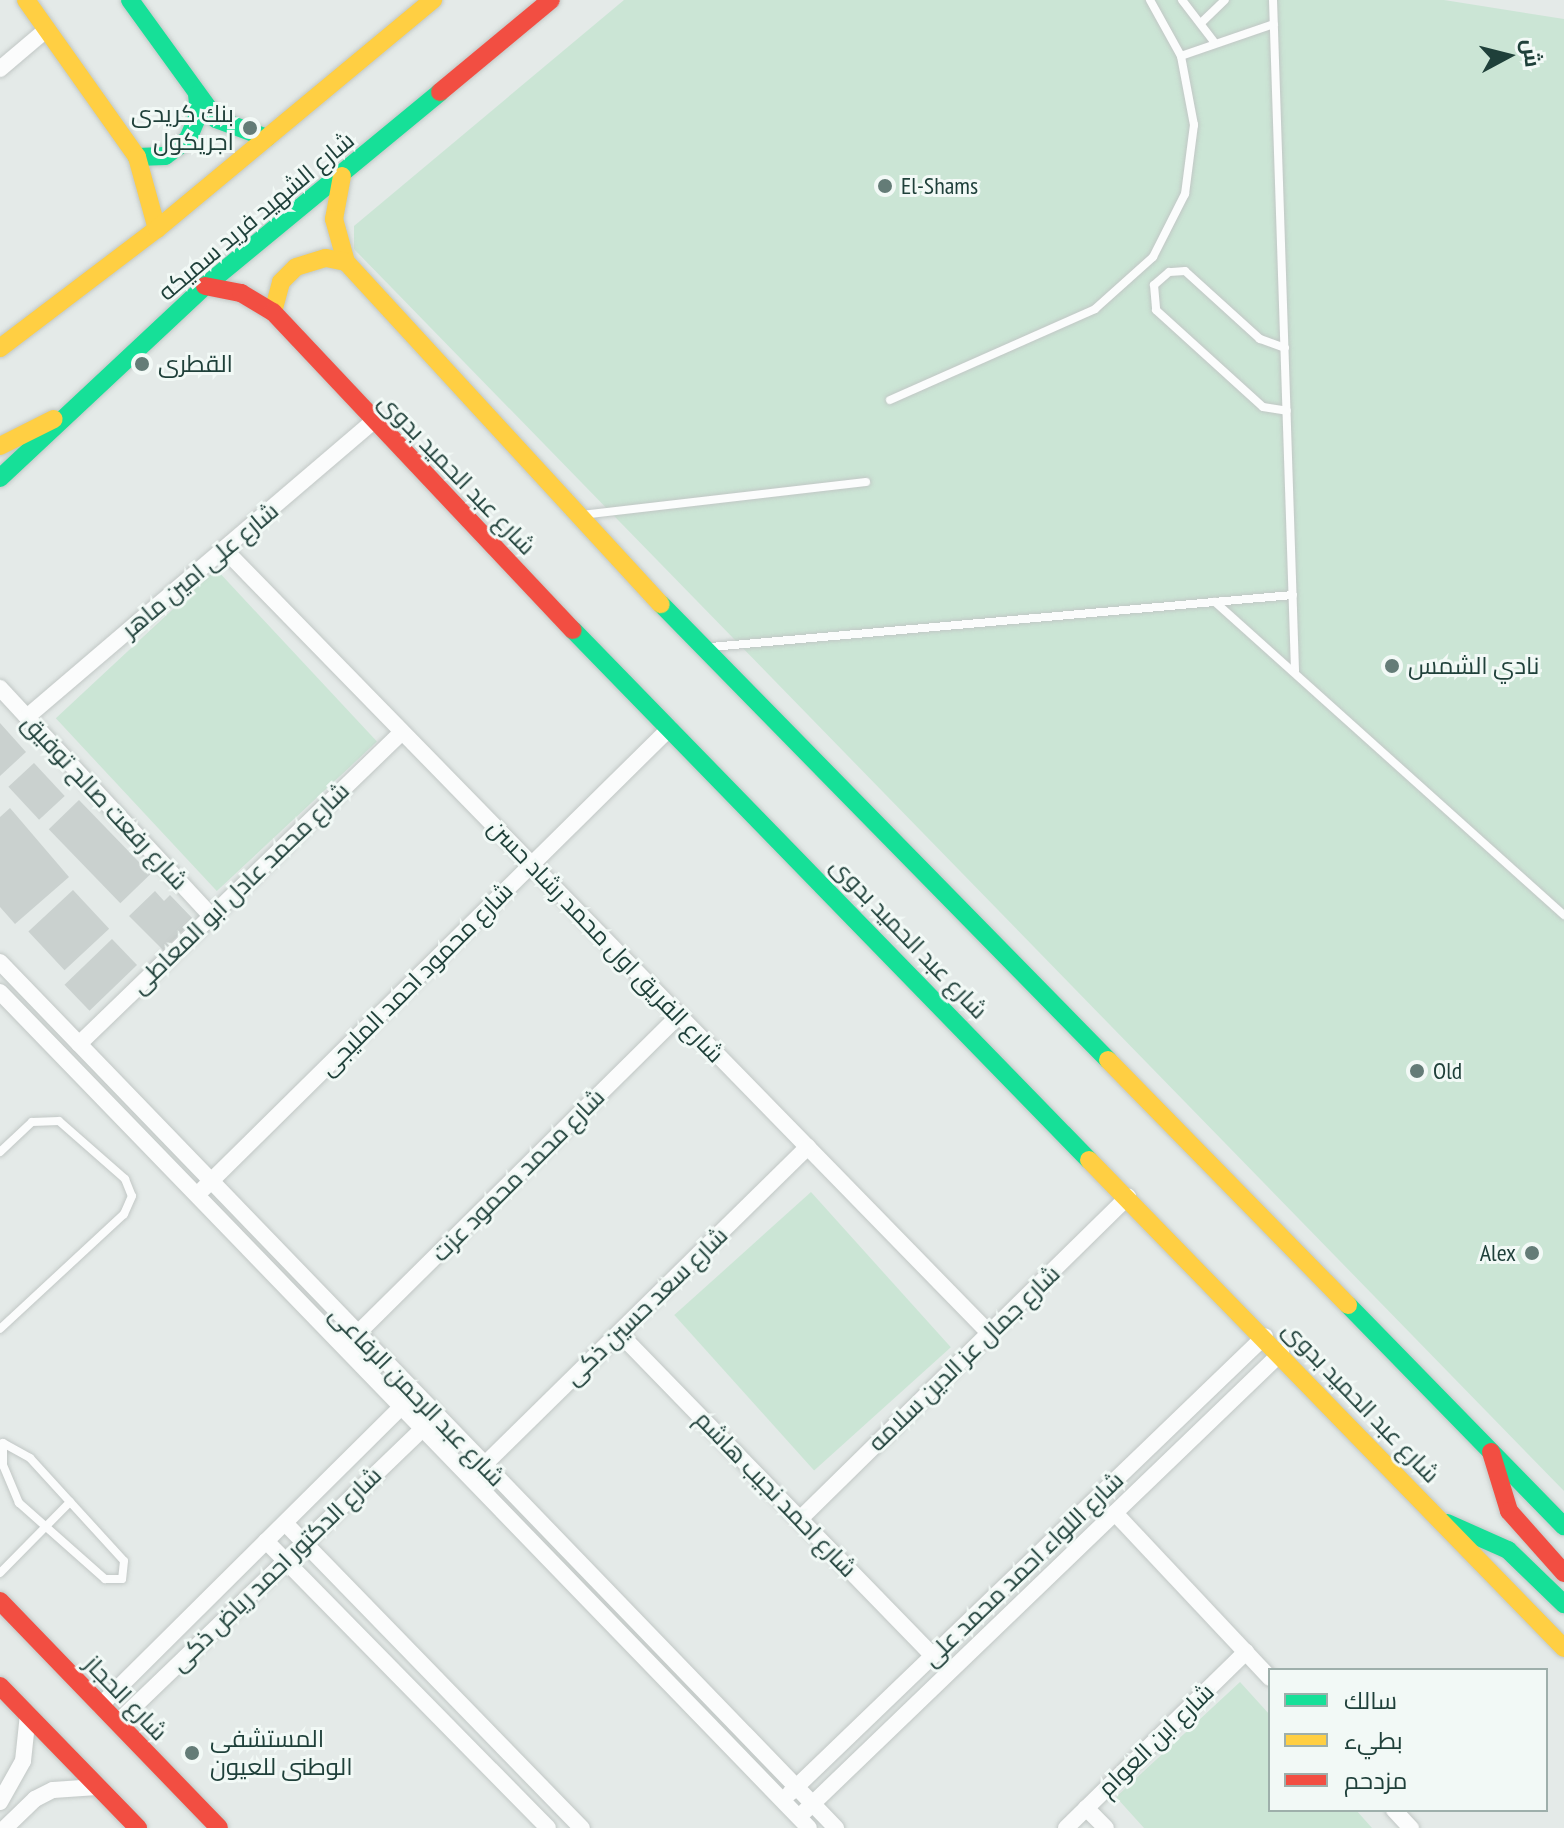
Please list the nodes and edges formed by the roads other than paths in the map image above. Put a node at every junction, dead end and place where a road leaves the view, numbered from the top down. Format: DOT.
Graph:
graph roads {
  1 [pos="26,0"];
  2 [pos="130,0"];
  3 [pos="433,0"];
  4 [pos="551,0"];
  5 [pos="1150,0"];
  6 [pos="1182,0"];
  7 [pos="1225,0"];
  8 [pos="1273,0"];
  9 [pos="1201,23"];
  10 [pos="1274,24"];
  11 [pos="46,30"];
  12 [pos="1215,43"];
  13 [pos="1181,56"];
  14 [pos="0,69"];
  15 [pos="197,95"];
  16 [pos="267,138"];
  17 [pos="137,157"];
  18 [pos="342,176"];
  19 [pos="157,229"];
  20 [pos="346,262"];
  21 [pos="205,286"];
  22 [pos="273,312"];
  23 [pos="3,348"];
  24 [pos="1285,348"];
  25 [pos="890,400"];
  26 [pos="1287,411"];
  27 [pos="68,412"];
  28 [pos="373,422"];
  29 [pos="0,446"];
  30 [pos="0,478"];
  31 [pos="866,482"];
  32 [pos="575,516"];
  33 [pos="224,549"];
  34 [pos="1293,595"];
  35 [pos="1215,602"];
  36 [pos="703,648"];
  37 [pos="1295,671"];
  38 [pos="0,688"];
  39 [pos="27,717"];
  40 [pos="670,728"];
  41 [pos="402,732"];
  42 [pos="531,865"];
  43 [pos="1564,915"];
  44 [pos="211,916"];
  45 [pos="0,962"];
  46 [pos="0,992"];
  47 [pos="679,1015"];
  48 [pos="79,1044"];
  49 [pos="808,1147"];
  50 [pos="0,1152"];
  51 [pos="211,1182"];
  52 [pos="196,1196"];
  53 [pos="1128,1197"];
  54 [pos="0,1329"];
  55 [pos="619,1333"];
  56 [pos="989,1333"];
  57 [pos="357,1334"];
  58 [pos="1265,1336"];
  59 [pos="1281,1353"];
  60 [pos="413,1395"];
  61 [pos="400,1408"];
  62 [pos="436,1416"];
  63 [pos="421,1430"];
  64 [pos="2,1441"];
  65 [pos="1491,1452"];
  66 [pos="484,1465"];
  67 [pos="70,1502"];
  68 [pos="1115,1513"];
  69 [pos="800,1519"];
  70 [pos="1444,1522"];
  71 [pos="285,1523"];
  72 [pos="1564,1526"];
  73 [pos="43,1529"];
  74 [pos="266,1541"];
  75 [pos="304,1542"];
  76 [pos="285,1561"];
  77 [pos="0,1573"];
  78 [pos="1564,1573"];
  79 [pos="0,1601"];
  80 [pos="1564,1604"];
  81 [pos="1564,1648"];
  82 [pos="1246,1652"];
  83 [pos="933,1656"];
  84 [pos="1268,1676"];
  85 [pos="0,1686"];
  86 [pos="100,1706"];
  87 [pos="28,1714"];
  88 [pos="117,1723"];
  89 [pos="97,1787"];
  90 [pos="796,1787"];
  91 [pos="782,1801"];
  92 [pos="0,1802"];
  93 [pos="813,1804"];
  94 [pos="1086,1808"];
  95 [pos="1396,1812"];
  96 [pos="804,1823"];
  97 [pos="5,1828"];
  98 [pos="138,1828"];
  99 [pos="219,1828"];
  100 [pos="548,1828"];
  101 [pos="582,1828"];
  102 [pos="836,1828"];
  103 [pos="1066,1828"];
  104 [pos="1106,1828"];
  105 [pos="1411,1828"];
  1 -- 11 [label="main road"];
  2 -- 15 [label="main road"];
  3 -- 16 [label="main road"];
  4 -- 18 [label="main road, شارع الشهيد فريد سميكه"];
  5 -- 13 [label="lane"];
  6 -- 9 [label="lane"];
  7 -- 9 [label="lane"];
  8 -- 10 [label="lane"];
  9 -- 12 [label="lane"];
  10 -- 12 [label="lane"];
  10 -- 24 [label="lane"];
  11 -- 14 [label="street"];
  11 -- 17 [label="main road"];
  12 -- 13 [label="lane"];
  13 -- 25 [label="lane"];
  15 -- 16 [label="main road"];
  15 -- 17 [label="main road"];
  16 -- 19 [label="main road"];
  17 -- 19 [label="main road"];
  18 -- 20 [label="main road"];
  18 -- 21 [label="main road, شارع الشهيد فريد سميكه"];
  19 -- 23 [label="main road"];
  20 -- 22 [label="main road"];
  20 -- 32 [label="main road"];
  21 -- 22 [label="main road, شارع عبد الحميد بدوى"];
  21 -- 27 [label="main road, شارع الشهيد فريد سميكه"];
  22 -- 28 [label="main road, شارع عبد الحميد بدوى"];
  24 -- 26 [label="lane"];
  24 -- 26 [label="lane"];
  26 -- 34 [label="lane"];
  27 -- 29 [label="main road"];
  27 -- 30 [label="main road, شارع الشهيد فريد سميكه"];
  28 -- 33 [label="street, شارع على امين ماهر"];
  28 -- 40 [label="main road, شارع عبد الحميد بدوى"];
  31 -- 32 [label="lane"];
  32 -- 36 [label="main road"];
  33 -- 39 [label="street, شارع على امين ماهر"];
  33 -- 41 [label="street, شارع الفريق اول محمد رشاد حسن"];
  34 -- 35 [label="lane"];
  34 -- 37 [label="lane"];
  35 -- 36 [label="lane"];
  35 -- 37 [label="lane"];
  36 -- 65 [label="main road"];
  37 -- 43 [label="lane"];
  38 -- 39 [label="street, شارع رفعت صالح توفيق"];
  39 -- 44 [label="street, شارع رفعت صالح توفيق"];
  40 -- 42 [label="street, شارع محمود احمد المليجى"];
  40 -- 53 [label="main road, شارع عبد الحميد بدوى"];
  41 -- 42 [label="street, شارع الفريق اول محمد رشاد حسن"];
  41 -- 44 [label="street, شارع محمد عادل ابو المعاطى"];
  42 -- 47 [label="street, شارع الفريق اول محمد رشاد حسن"];
  42 -- 51 [label="street, شارع محمود احمد المليجى"];
  44 -- 48 [label="street, شارع محمد عادل ابو المعاطى"];
  45 -- 48 [label="street, شارع عبد الرحمن الرفاعى"];
  46 -- 52 [label="street, شارع عبد الرحمن الرفاعى"];
  47 -- 49 [label="street, شارع الفريق اول محمد رشاد حسن"];
  47 -- 57 [label="street, شارع محمد محمود عزت"];
  48 -- 51 [label="street, شارع عبد الرحمن الرفاعى"];
  49 -- 55 [label="street, شارع سعد حسين ذكى"];
  49 -- 56 [label="street, شارع الفريق اول محمد رشاد حسن"];
  50 -- 54 [label="lane"];
  51 -- 52 [label="street, شارع محمود احمد المليجى"];
  51 -- 57 [label="street, شارع عبد الرحمن الرفاعى"];
  52 -- 61 [label="street, شارع عبد الرحمن الرفاعى"];
  53 -- 56 [label="street, شارع جمال عز الدين سلامه"];
  53 -- 58 [label="main road, شارع عبد الحميد بدوى"];
  55 -- 66 [label="street, شارع سعد حسين ذكى"];
  55 -- 69 [label="street, شارع احمد نجيب هاشم"];
  56 -- 69 [label="street, شارع جمال عز الدين سلامه"];
  57 -- 60 [label="street, شارع عبد الرحمن الرفاعى"];
  58 -- 59 [label="main road, شارع عبد الحميد بدوى"];
  58 -- 83 [label="street, شارع اللواء احمد محمد على"];
  59 -- 68 [label="street, شارع اللواء احمد محمد على"];
  59 -- 70 [label="main road, شارع عبد الحميد بدوى"];
  60 -- 61 [label="street, شارع الدكتور احمد رياض ذكى"];
  60 -- 62 [label="street, شارع عبد الرحمن الرفاعى"];
  61 -- 63 [label="street, شارع عبد الرحمن الرفاعى"];
  61 -- 71 [label="street, شارع الدكتور احمد رياض ذكى"];
  62 -- 63 [label="street, شارع الدكتور احمد رياض ذكى"];
  62 -- 66 [label="street, شارع عبد الرحمن الرفاعى"];
  63 -- 75 [label="street, شارع الدكتور احمد رياض ذكى"];
  63 -- 91 [label="street, شارع عبد الرحمن الرفاعى"];
  64 -- 67 [label="lane"];
  64 -- 73 [label="lane"];
  65 -- 72 [label="main road"];
  65 -- 78 [label="main road"];
  66 -- 90 [label="street, شارع عبد الرحمن الرفاعى"];
  67 -- 73 [label="lane"];
  67 -- 73 [label="lane"];
  68 -- 82 [label="street"];
  68 -- 93 [label="street, شارع اللواء احمد محمد على"];
  69 -- 83 [label="street, شارع احمد نجيب هاشم"];
  70 -- 80 [label="main road"];
  70 -- 81 [label="main road, شارع عبد الحميد بدوى"];
  71 -- 74 [label="street, شارع الدكتور احمد رياض ذكى"];
  71 -- 75 [label="street"];
  73 -- 77 [label="lane"];
  74 -- 76 [label="street"];
  74 -- 86 [label="street, شارع الدكتور احمد رياض ذكى"];
  75 -- 76 [label="street, شارع الدكتور احمد رياض ذكى"];
  75 -- 101 [label="street"];
  76 -- 88 [label="street, شارع الدكتور احمد رياض ذكى"];
  76 -- 100 [label="street"];
  79 -- 86 [label="main road, شارع الحجاز"];
  82 -- 84 [label="street"];
  82 -- 94 [label="street, شارع ابن العوام"];
  83 -- 90 [label="street, شارع اللواء احمد محمد على"];
  85 -- 87 [label="main road"];
  86 -- 88 [label="main road, شارع الحجاز"];
  87 -- 89 [label="main road"];
  87 -- 92 [label="street"];
  88 -- 99 [label="main road, شارع الحجاز"];
  89 -- 97 [label="street"];
  89 -- 98 [label="main road"];
  90 -- 91 [label="street, شارع اللواء احمد محمد على"];
  90 -- 93 [label="street, شارع عبد الرحمن الرفاعى"];
  91 -- 96 [label="street, شارع عبد الرحمن الرفاعى"];
  93 -- 96 [label="street, شارع اللواء احمد محمد على"];
  93 -- 102 [label="street, شارع عبد الرحمن الرفاعى"];
  94 -- 103 [label="street, شارع ابن العوام"];
  94 -- 104 [label="street"];
  95 -- 105 [label="street"];
}
